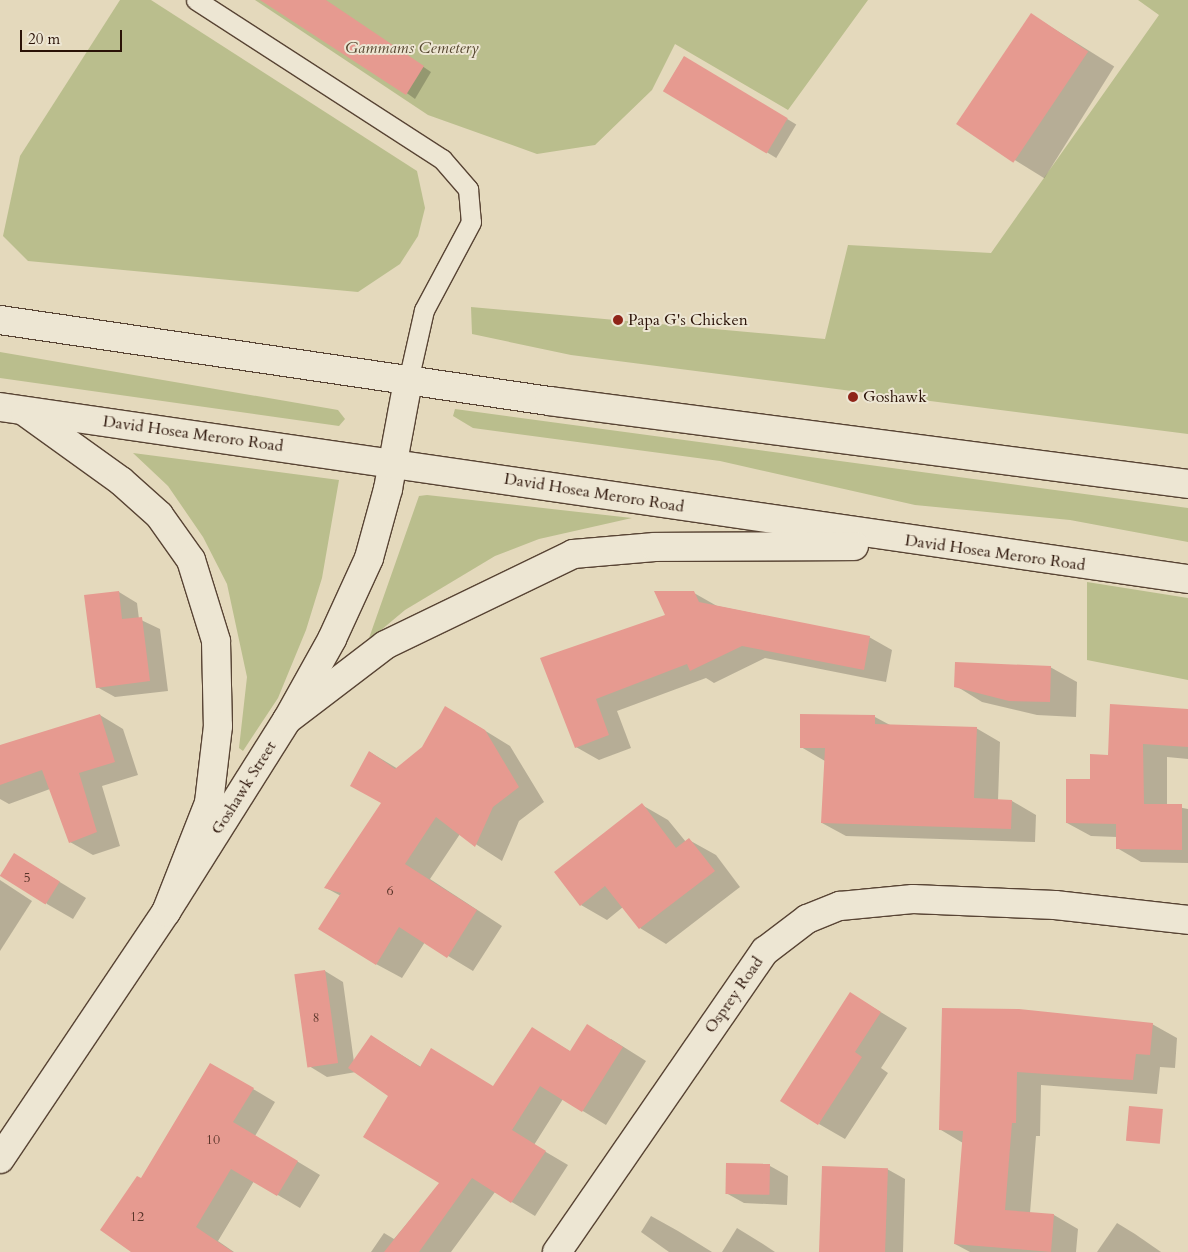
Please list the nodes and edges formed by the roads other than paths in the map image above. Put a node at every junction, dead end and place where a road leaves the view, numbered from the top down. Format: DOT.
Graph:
graph roads {
  1 [pos="196,0"];
  2 [pos="0,320"];
  3 [pos="408,381"];
  4 [pos="11,408"];
  5 [pos="391,462"];
  6 [pos="1188,484"];
  7 [pos="941,546"];
  8 [pos="1188,578"];
  9 [pos="286,720"];
  10 [pos="166,912"];
  11 [pos="1188,920"];
  12 [pos="0,1159"];
  13 [pos="558,1252"];
  1 -- 3 [label="lane"];
  2 -- 3 [label="main road"];
  3 -- 5 [label="main road, Goshawk Street"];
  3 -- 6 [label="main road"];
  4 -- 5 [label="main road, David Hosea Meroro Road"];
  4 -- 10 [label="main road"];
  5 -- 7 [label="main road, David Hosea Meroro Road"];
  5 -- 9 [label="main road, Goshawk Street"];
  7 -- 8 [label="main road, David Hosea Meroro Road"];
  7 -- 9 [label="main road"];
  9 -- 10 [label="main road, Goshawk Street"];
  10 -- 12 [label="main road, Goshawk Street"];
  11 -- 13 [label="main road, Osprey Road"];
}
